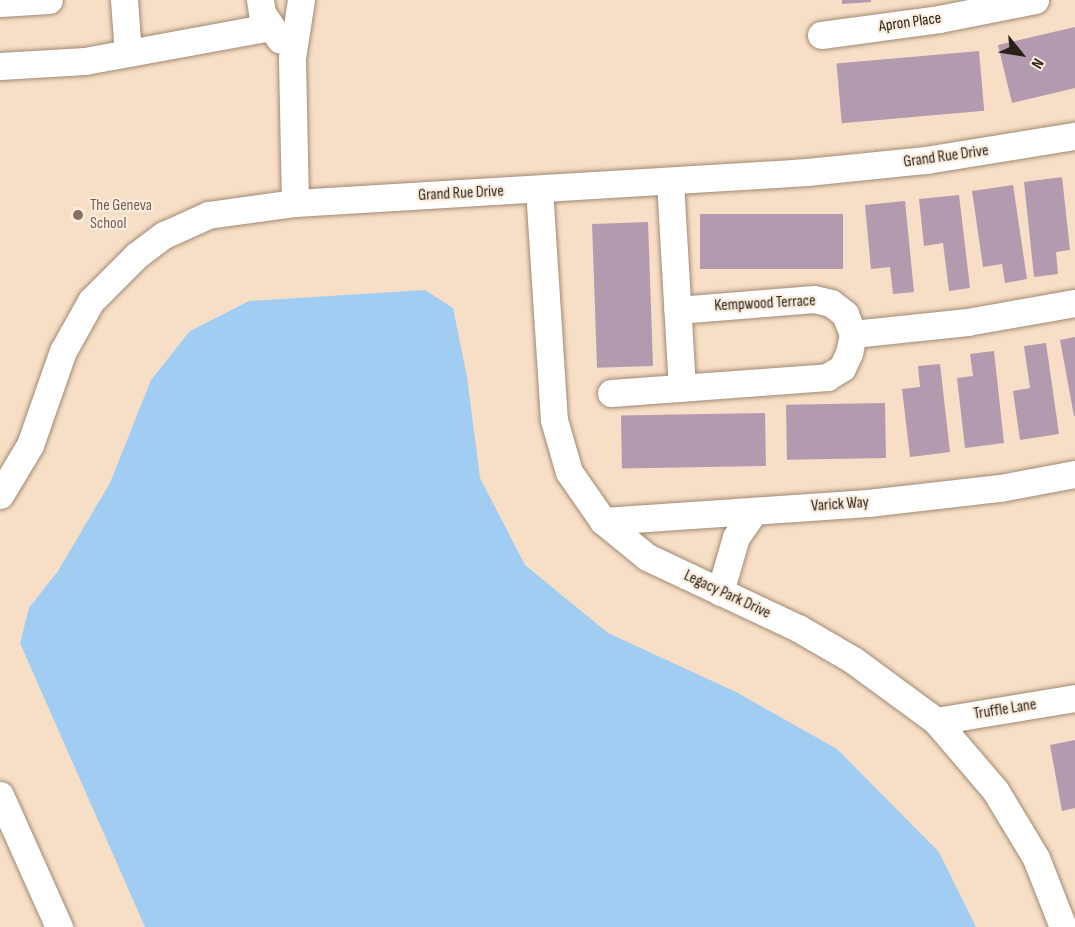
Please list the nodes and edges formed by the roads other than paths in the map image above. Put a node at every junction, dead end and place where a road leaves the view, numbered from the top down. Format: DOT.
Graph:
graph roads {
  1 [pos="49,0"];
  2 [pos="124,0"];
  3 [pos="260,0"];
  4 [pos="301,0"];
  5 [pos="1035,0"];
  6 [pos="0,3"];
  7 [pos="938,10"];
  8 [pos="271,27"];
  9 [pos="821,35"];
  10 [pos="128,53"];
  11 [pos="292,58"];
  12 [pos="0,66"];
  13 [pos="1075,136"];
  14 [pos="670,181"];
  15 [pos="539,189"];
  16 [pos="295,202"];
  17 [pos="1075,303"];
  18 [pos="677,310"];
  19 [pos="853,334"];
  20 [pos="682,388"];
  21 [pos="611,393"];
  22 [pos="1075,474"];
  23 [pos="0,495"];
  24 [pos="754,511"];
  25 [pos="603,521"];
  26 [pos="720,592"];
  27 [pos="1075,698"];
  28 [pos="936,721"];
  29 [pos="0,795"];
  30 [pos="59,927"];
  31 [pos="1062,927"];
  1 -- 6 [label="street"];
  2 -- 10 [label="street"];
  3 -- 8 [label="street"];
  4 -- 11 [label="street"];
  5 -- 7 [label="street, Apron Place"];
  7 -- 9 [label="street, Apron Place"];
  8 -- 10 [label="street"];
  8 -- 11 [label="street"];
  10 -- 12 [label="street"];
  11 -- 16 [label="street"];
  13 -- 14 [label="street, Grand Rue Drive"];
  14 -- 15 [label="street, Grand Rue Drive"];
  14 -- 18 [label="street"];
  15 -- 16 [label="street, Grand Rue Drive"];
  15 -- 25 [label="street, Legacy Park Drive"];
  16 -- 23 [label="street, Grand Rue Drive"];
  17 -- 19 [label="street"];
  18 -- 19 [label="street, Kempwood Terrace"];
  18 -- 20 [label="street"];
  19 -- 20 [label="street"];
  20 -- 21 [label="street"];
  22 -- 24 [label="street, Varick Way"];
  24 -- 25 [label="street, Varick Way"];
  24 -- 26 [label="street"];
  25 -- 26 [label="street, Legacy Park Drive"];
  26 -- 28 [label="street, Legacy Park Drive"];
  27 -- 28 [label="street, Truffle Lane"];
  28 -- 31 [label="street, Legacy Park Drive"];
  29 -- 30 [label="street"];
}
